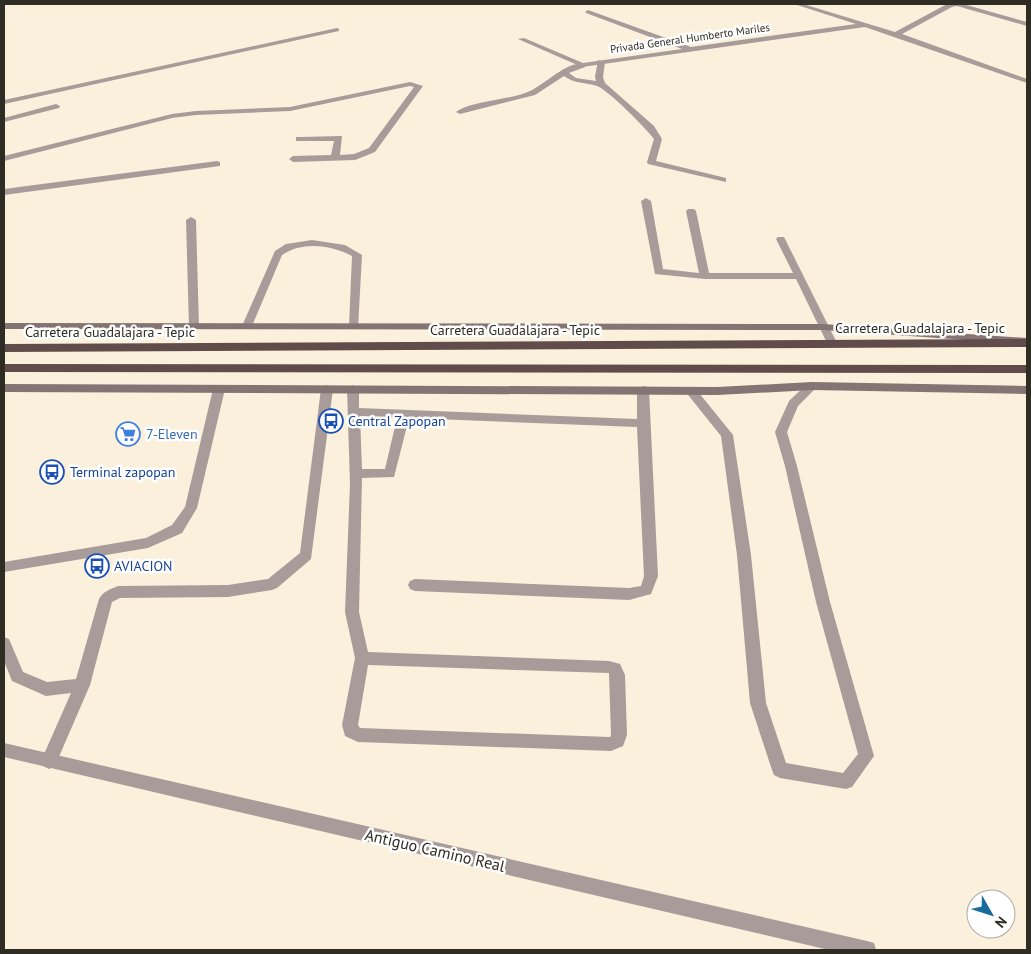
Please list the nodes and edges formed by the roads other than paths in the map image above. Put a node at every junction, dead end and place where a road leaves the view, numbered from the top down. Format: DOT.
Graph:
graph roads {
  1 [pos="797,4"];
  2 [pos="957,4"];
  3 [pos="588,12"];
  4 [pos="645,24"];
  5 [pos="1027,24"];
  6 [pos="865,25"];
  7 [pos="337,30"];
  8 [pos="896,34"];
  9 [pos="522,39"];
  10 [pos="716,46"];
  11 [pos="691,50"];
  12 [pos="601,62"];
  13 [pos="582,65"];
  14 [pos="564,73"];
  15 [pos="1027,81"];
  16 [pos="601,84"];
  17 [pos="4,102"];
  18 [pos="56,106"];
  19 [pos="460,112"];
  20 [pos="4,120"];
  21 [pos="299,139"];
  22 [pos="335,158"];
  23 [pos="4,159"];
  24 [pos="293,159"];
  25 [pos="217,164"];
  26 [pos="723,180"];
  27 [pos="4,192"];
  28 [pos="646,201"];
  29 [pos="691,211"];
  30 [pos="191,220"];
  31 [pos="781,239"];
  32 [pos="705,276"];
  33 [pos="799,276"];
  34 [pos="4,326"];
  35 [pos="194,326"];
  36 [pos="247,326"];
  37 [pos="354,326"];
  38 [pos="823,327"];
  39 [pos="1027,342"];
  40 [pos="832,344"];
  41 [pos="4,348"];
  42 [pos="4,368"];
  43 [pos="1027,369"];
  44 [pos="812,386"];
  45 [pos="4,388"];
  46 [pos="219,388"];
  47 [pos="327,389"];
  48 [pos="353,389"];
  49 [pos="643,390"];
  50 [pos="691,390"];
  51 [pos="1027,390"];
  52 [pos="353,412"];
  53 [pos="404,414"];
  54 [pos="643,423"];
  55 [pos="355,473"];
  56 [pos="4,568"];
  57 [pos="415,585"];
  58 [pos="4,644"];
  59 [pos="362,658"];
  60 [pos="82,685"];
  61 [pos="4,750"];
  62 [pos="49,761"];
  63 [pos="867,950"];
  1 -- 6 [label="street"];
  2 -- 5 [label="street"];
  2 -- 8 [label="street"];
  3 -- 11 [label="street"];
  4 -- 10 [label="street"];
  6 -- 8 [label="street"];
  6 -- 10 [label="street, Privada General Humberto Mariles"];
  7 -- 17 [label="street"];
  8 -- 15 [label="street"];
  9 -- 13 [label="street"];
  10 -- 11 [label="street, Privada General Humberto Mariles"];
  11 -- 12 [label="street, Privada General Humberto Mariles"];
  12 -- 13 [label="street, Privada General Humberto Mariles"];
  12 -- 16 [label="street"];
  13 -- 14 [label="street, Privada General Humberto Mariles"];
  14 -- 16 [label="street"];
  14 -- 19 [label="street, Privada General Humberto Mariles"];
  16 -- 26 [label="street"];
  18 -- 20 [label="street"];
  21 -- 22 [label="street"];
  22 -- 23 [label="street"];
  22 -- 24 [label="street"];
  25 -- 27 [label="street"];
  28 -- 32 [label="street"];
  29 -- 32 [label="street"];
  30 -- 35 [label="street"];
  31 -- 33 [label="street"];
  32 -- 33 [label="street"];
  33 -- 38 [label="street"];
  34 -- 35 [label="main road"];
  35 -- 36 [label="main road"];
  36 -- 37 [label="main road"];
  36 -- 37 [label="street"];
  37 -- 38 [label="main road"];
  38 -- 39 [label="main road"];
  38 -- 40 [label="street"];
  39 -- 40 [label="highway, Carretera Guadalajara - Tepic"];
  40 -- 41 [label="highway, Carretera Guadalajara - Tepic"];
  42 -- 43 [label="highway"];
  44 -- 50 [label="main road"];
  44 -- 50 [label="street"];
  44 -- 51 [label="main road"];
  45 -- 46 [label="main road"];
  46 -- 47 [label="main road"];
  46 -- 56 [label="street"];
  47 -- 48 [label="main road"];
  47 -- 60 [label="street"];
  48 -- 49 [label="main road"];
  48 -- 52 [label="street"];
  49 -- 50 [label="main road"];
  49 -- 54 [label="street"];
  52 -- 53 [label="street"];
  52 -- 55 [label="street"];
  53 -- 54 [label="street"];
  53 -- 55 [label="street"];
  54 -- 57 [label="street"];
  55 -- 59 [label="street"];
  58 -- 60 [label="street"];
  59 -- 59 [label="street"];
  60 -- 62 [label="street"];
  61 -- 62 [label="street, Antiguo Camino Real"];
  62 -- 63 [label="street, Antiguo Camino Real"];
}
